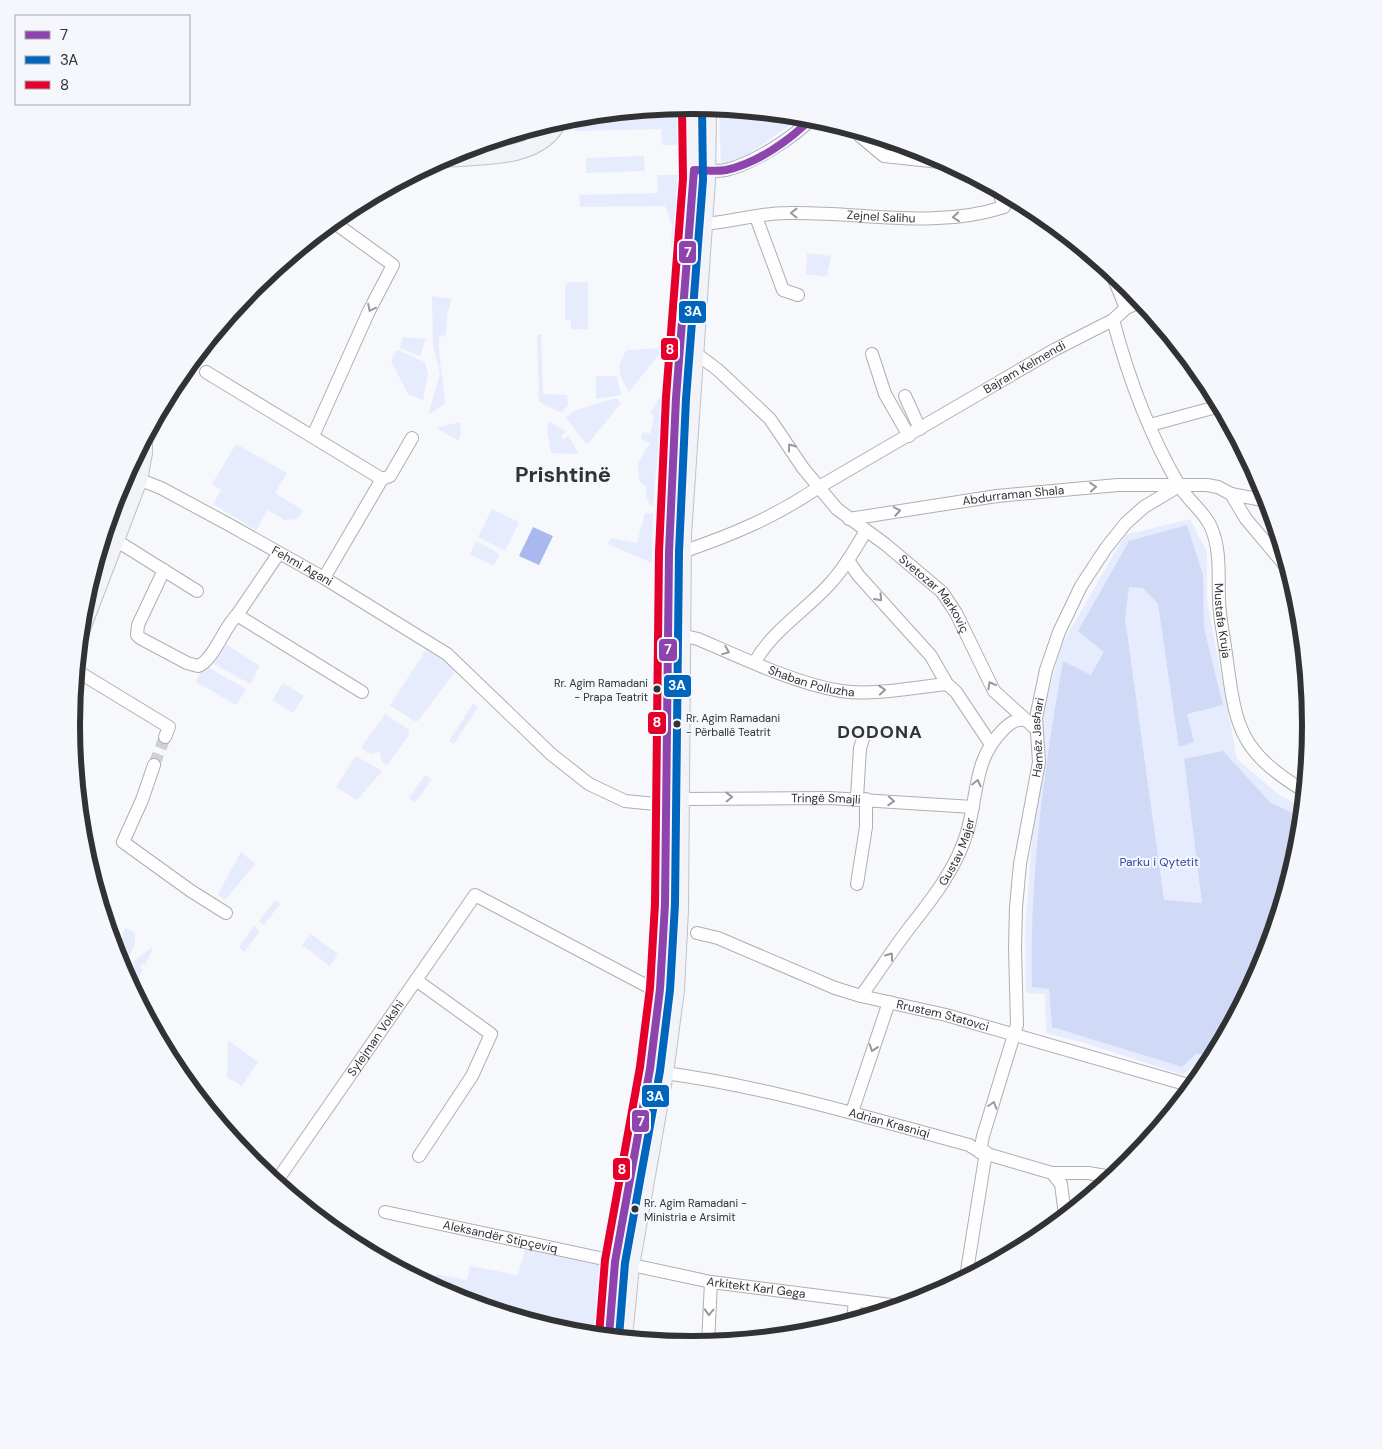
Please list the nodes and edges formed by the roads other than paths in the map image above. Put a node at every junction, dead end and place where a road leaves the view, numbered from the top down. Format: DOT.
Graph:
graph roads {
  1 [pos="694,114"];
  2 [pos="708,114"];
  3 [pos="806,124"];
  4 [pos="552,130"];
  5 [pos="531,135"];
  6 [pos="863,138"];
  7 [pos="536,144"];
  8 [pos="465,157"];
  9 [pos="926,160"];
  10 [pos="701,170"];
  11 [pos="1001,198"];
  12 [pos="756,217"];
  13 [pos="704,224"];
  14 [pos="339,226"];
  15 [pos="1117,286"];
  16 [pos="798,295"];
  17 [pos="1134,304"];
  18 [pos="1126,308"];
  19 [pos="1113,320"];
  20 [pos="687,352"];
  21 [pos="872,354"];
  22 [pos="206,372"];
  23 [pos="905,396"];
  24 [pos="683,399"];
  25 [pos="1213,408"];
  26 [pos="1150,425"];
  27 [pos="920,429"];
  28 [pos="313,436"];
  29 [pos="908,436"];
  30 [pos="412,438"];
  31 [pos="132,477"];
  32 [pos="382,479"];
  33 [pos="131,483"];
  34 [pos="1179,486"];
  35 [pos="818,487"];
  36 [pos="1231,494"];
  37 [pos="1258,499"];
  38 [pos="849,519"];
  39 [pos="866,531"];
  40 [pos="116,541"];
  41 [pos="682,552"];
  42 [pos="278,553"];
  43 [pos="1279,559"];
  44 [pos="848,560"];
  45 [pos="164,570"];
  46 [pos="324,578"];
  47 [pos="197,591"];
  48 [pos="93,600"];
  49 [pos="237,615"];
  50 [pos="681,635"];
  51 [pos="755,662"];
  52 [pos="82,674"];
  53 [pos="469,676"];
  54 [pos="947,684"];
  55 [pos="362,692"];
  56 [pos="1025,720"];
  57 [pos="1036,729"];
  58 [pos="167,732"];
  59 [pos="863,739"];
  60 [pos="990,743"];
  61 [pos="154,765"];
  62 [pos="1299,787"];
  63 [pos="862,799"];
  64 [pos="673,802"];
  65 [pos="973,807"];
  66 [pos="856,884"];
  67 [pos="226,913"];
  68 [pos="697,933"];
  69 [pos="416,980"];
  70 [pos="660,989"];
  71 [pos="861,996"];
  72 [pos="888,1002"];
  73 [pos="1016,1035"];
  74 [pos="665,1072"];
  75 [pos="1185,1084"];
  76 [pos="852,1112"];
  77 [pos="983,1152"];
  78 [pos="419,1156"];
  79 [pos="1052,1173"];
  80 [pos="280,1176"];
  81 [pos="1103,1176"];
  82 [pos="1064,1208"];
  83 [pos="385,1212"];
  84 [pos="623,1264"];
  85 [pos="967,1269"];
  86 [pos="711,1282"];
  87 [pos="855,1301"];
  88 [pos="883,1304"];
  89 [pos="854,1314"];
  90 [pos="609,1330"];
  91 [pos="624,1331"];
  92 [pos="708,1335"];
  1 -- 10 [label="main road"];
  2 -- 10 [label="main road"];
  3 -- 10 [label="street"];
  4 -- 7 [label="main road"];
  5 -- 7 [label="street"];
  6 -- 9 [label="street"];
  7 -- 8 [label="main road"];
  10 -- 13 [label="main road"];
  10 -- 20 [label="main road"];
  11 -- 12 [label="street, Zejnel Salihu, one-way"];
  12 -- 13 [label="street, Zejnel Salihu"];
  12 -- 16 [label="street"];
  13 -- 20 [label="main road"];
  14 -- 28 [label="street, one-way"];
  15 -- 18 [label="street"];
  17 -- 18 [label="street, Bajram Kelmendi"];
  18 -- 19 [label="street, Bajram Kelmendi"];
  19 -- 26 [label="street, Mustafa Kruja"];
  19 -- 27 [label="street, Bajram Kelmendi"];
  20 -- 24 [label="main road"];
  35 -- 20 [label="street, Svetozar Markoviç, one-way"];
  21 -- 29 [label="street"];
  22 -- 28 [label="street"];
  23 -- 27 [label="street"];
  24 -- 41 [label="main road"];
  24 -- 64 [label="main road"];
  25 -- 26 [label="street"];
  26 -- 34 [label="street, Mustafa Kruja"];
  27 -- 29 [label="street, Bajram Kelmendi"];
  28 -- 32 [label="street"];
  29 -- 35 [label="street, Bajram Kelmendi"];
  30 -- 32 [label="street"];
  31 -- 42 [label="street, Fehmi Agani"];
  32 -- 46 [label="street"];
  33 -- 40 [label="main road"];
  34 -- 36 [label="street"];
  38 -- 34 [label="street, Abdurraman Shala, one-way"];
  34 -- 57 [label="street, Hamëz Jashari"];
  34 -- 62 [label="street, Mustafa Kruja"];
  35 -- 38 [label="street, Svetozar Markoviç"];
  35 -- 41 [label="street, Bajram Kelmendi"];
  36 -- 37 [label="street"];
  36 -- 43 [label="street"];
  38 -- 39 [label="street, Svetozar Markoviç"];
  39 -- 44 [label="street"];
  56 -- 39 [label="street, Svetozar Markoviç, one-way"];
  40 -- 45 [label="street"];
  40 -- 48 [label="main road"];
  41 -- 50 [label="main road"];
  42 -- 46 [label="street, Fehmi Agani"];
  42 -- 49 [label="street"];
  44 -- 51 [label="street"];
  44 -- 54 [label="street, one-way"];
  45 -- 47 [label="street"];
  45 -- 49 [label="street"];
  46 -- 53 [label="street, Fehmi Agani"];
  49 -- 55 [label="street"];
  50 -- 51 [label="street, Shaban Polluzha, one-way"];
  50 -- 64 [label="main road"];
  51 -- 54 [label="street, Shaban Polluzha, one-way"];
  52 -- 58 [label="street"];
  53 -- 64 [label="street, Tringë Smajli"];
  54 -- 60 [label="street"];
  56 -- 57 [label="street"];
  56 -- 60 [label="street, Gustav Majer"];
  57 -- 73 [label="street, Hamëz Jashari"];
  59 -- 63 [label="street"];
  65 -- 60 [label="street, Gustav Majer, one-way"];
  61 -- 67 [label="street"];
  64 -- 63 [label="street, Tringë Smajli, one-way"];
  63 -- 65 [label="street, Tringë Smajli, one-way"];
  63 -- 66 [label="street"];
  64 -- 70 [label="main road"];
  64 -- 74 [label="main road"];
  71 -- 65 [label="street, Gustav Majer, one-way"];
  68 -- 71 [label="street, Rrustem Statovci"];
  69 -- 70 [label="street, Sylejman Vokshi"];
  69 -- 78 [label="street"];
  69 -- 80 [label="street, Sylejman Vokshi"];
  70 -- 84 [label="main road"];
  71 -- 72 [label="street, Rrustem Statovci"];
  72 -- 73 [label="street, Rrustem Statovci"];
  72 -- 76 [label="street, one-way"];
  73 -- 75 [label="street, Rrustem Statovci"];
  77 -- 73 [label="street, Hamëz Jashari, one-way"];
  74 -- 76 [label="street, Adrian Krasniqi"];
  74 -- 84 [label="main road"];
  76 -- 77 [label="street, Adrian Krasniqi"];
  77 -- 79 [label="street, Adrian Krasniqi"];
  77 -- 85 [label="street, Hamëz Jashari"];
  79 -- 81 [label="street, Adrian Krasniqi"];
  79 -- 82 [label="street"];
  83 -- 84 [label="street, Aleksandër Stipçeviq"];
  84 -- 86 [label="street, Arkitekt Karl Gega"];
  84 -- 90 [label="main road"];
  84 -- 91 [label="main road"];
  86 -- 87 [label="street, Arkitekt Karl Gega"];
  86 -- 92 [label="street, one-way"];
  87 -- 88 [label="street, Arkitekt Karl Gega"];
  87 -- 89 [label="street"];
}
